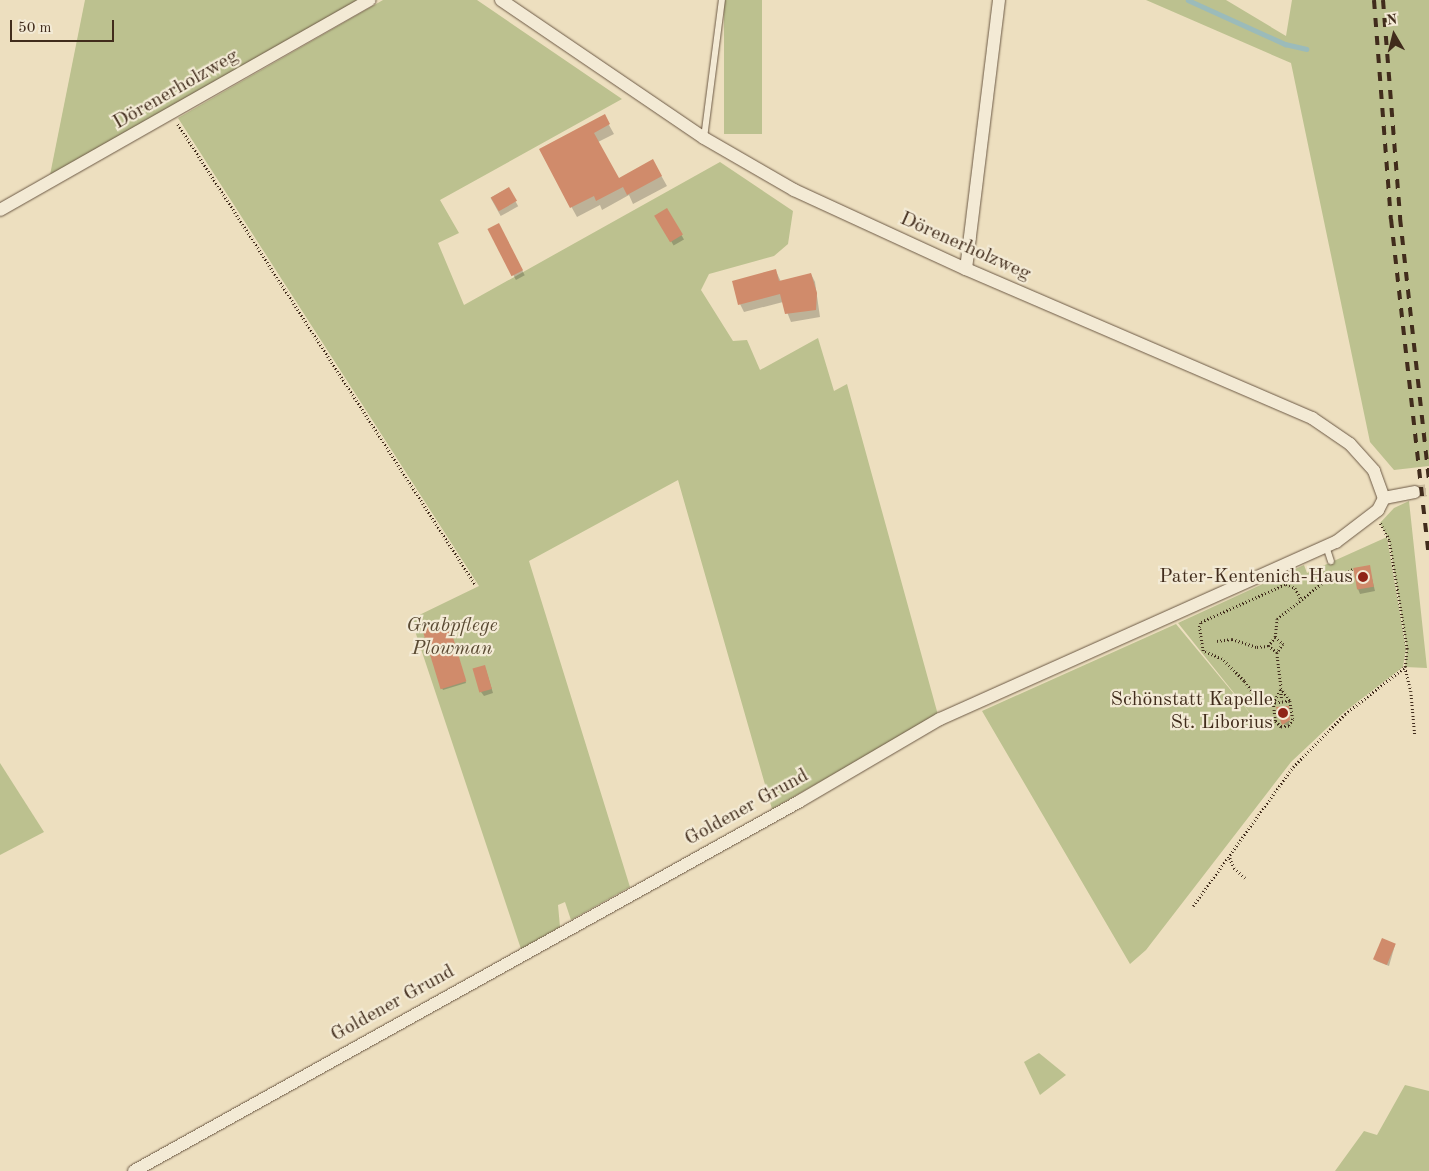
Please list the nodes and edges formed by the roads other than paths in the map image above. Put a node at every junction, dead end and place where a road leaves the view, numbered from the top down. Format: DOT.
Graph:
graph roads {
  1 [pos="369,0"];
  2 [pos="501,0"];
  3 [pos="722,0"];
  4 [pos="999,0"];
  5 [pos="704,138"];
  6 [pos="0,210"];
  7 [pos="966,270"];
  8 [pos="1414,492"];
  9 [pos="1384,498"];
  10 [pos="1326,546"];
  11 [pos="1331,561"];
  12 [pos="134,1171"];
  1 -- 6 [label="street, Dörenerholzweg"];
  2 -- 5 [label="street, Dörenerholzweg"];
  3 -- 5 [label="lane"];
  4 -- 7 [label="street"];
  5 -- 7 [label="street, Dörenerholzweg"];
  7 -- 9 [label="street, Dörenerholzweg"];
  8 -- 9 [label="street"];
  9 -- 10 [label="street, Goldener Grund"];
  10 -- 11 [label="lane"];
  10 -- 12 [label="street, Goldener Grund"];
}
